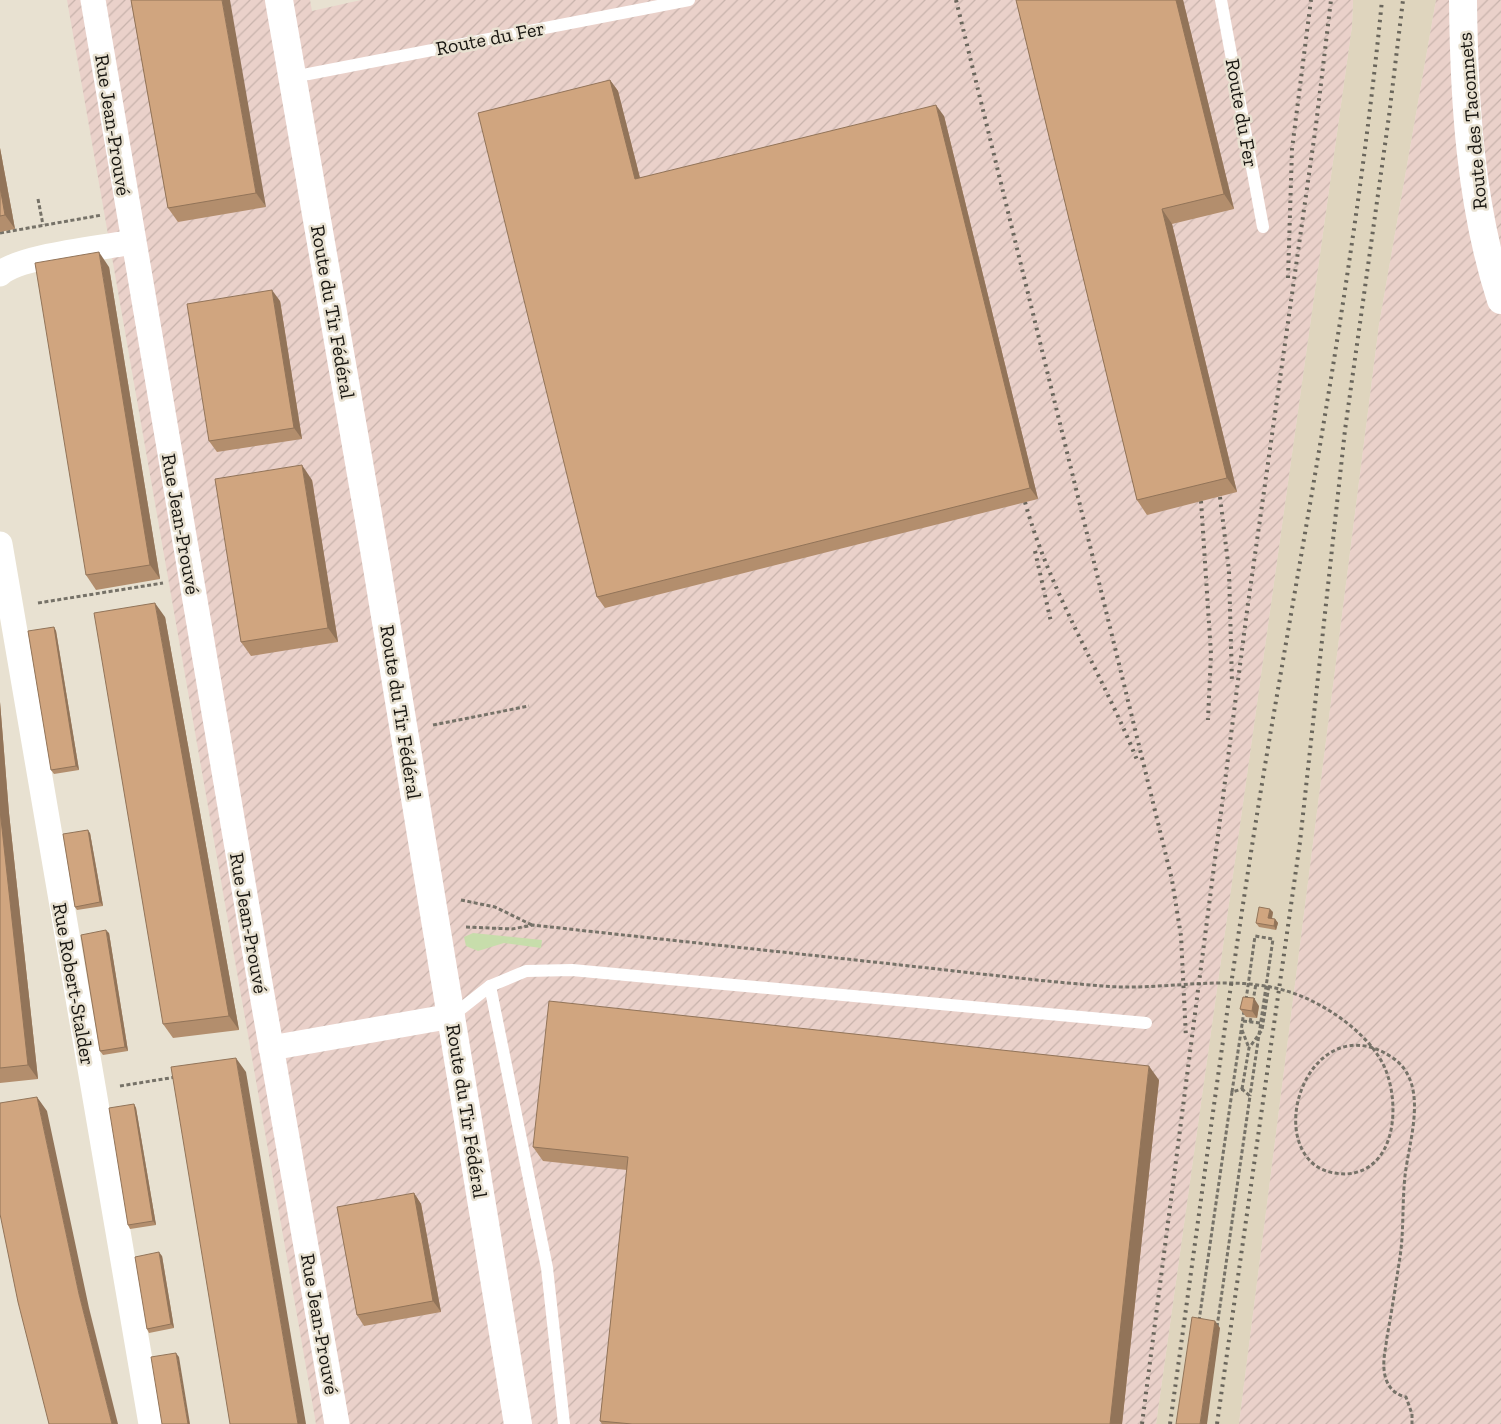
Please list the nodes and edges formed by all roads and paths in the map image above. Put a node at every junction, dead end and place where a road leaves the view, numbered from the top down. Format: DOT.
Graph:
graph roads {
  1 [pos="93,0"];
  2 [pos="279,0"];
  3 [pos="689,0"];
  4 [pos="1221,0"];
  5 [pos="1463,0"];
  6 [pos="292,77"];
  7 [pos="38,199"];
  8 [pos="127,210"];
  9 [pos="43,225"];
  10 [pos="1263,226"];
  11 [pos="0,233"];
  12 [pos="132,242"];
  13 [pos="0,274"];
  14 [pos="1501,300"];
  15 [pos="0,544"];
  16 [pos="173,582"];
  17 [pos="10,607"];
  18 [pos="529,706"];
  19 [pos="425,726"];
  20 [pos="454,900"];
  21 [pos="459,927"];
  22 [pos="1247,982"];
  23 [pos="1256,983"];
  24 [pos="490,986"];
  25 [pos="1269,986"];
  26 [pos="452,1016"];
  27 [pos="1243,1021"];
  28 [pos="1250,1022"];
  29 [pos="1146,1023"];
  30 [pos="1260,1023"];
  31 [pos="271,1048"];
  32 [pos="1249,1048"];
  33 [pos="179,1077"];
  34 [pos="1242,1089"];
  35 [pos="92,1090"];
  36 [pos="1232,1092"];
  37 [pos="1250,1096"];
  38 [pos="1336,1173"];
  39 [pos="1199,1326"];
  40 [pos="1216,1337"];
  41 [pos="151,1424"];
  42 [pos="337,1424"];
  43 [pos="518,1424"];
  44 [pos="564,1424"];
  45 [pos="1412,1424"];
  1 -- 8 [label="street, Rue Jean-Prouvé"];
  2 -- 6 [label="street, Route du Tir Fédéral"];
  3 -- 6 [label="lane, Route du Fer"];
  4 -- 10 [label="lane, Route du Fer"];
  5 -- 14 [label="street, Route des Taconnets"];
  6 -- 26 [label="street, Route du Tir Fédéral"];
  7 -- 9 [label="path"];
  8 -- 9 [label="path"];
  8 -- 12 [label="street, Rue Jean-Prouvé"];
  9 -- 11 [label="path"];
  12 -- 13 [label="street"];
  12 -- 31 [label="street, Rue Jean-Prouvé"];
  15 -- 17 [label="street, Rue Robert-Stalder"];
  16 -- 17 [label="path"];
  17 -- 35 [label="street, Rue Robert-Stalder"];
  18 -- 19 [label="path"];
  20 -- 21 [label="path"];
  22 -- 32 [label="path"];
  23 -- 28 [label="path"];
  24 -- 26 [label="lane"];
  24 -- 29 [label="lane"];
  24 -- 44 [label="lane"];
  25 -- 32 [label="path"];
  26 -- 31 [label="street"];
  26 -- 43 [label="street, Route du Tir Fédéral"];
  27 -- 28 [label="path"];
  27 -- 30 [label="path"];
  27 -- 36 [label="path"];
  28 -- 30 [label="path"];
  30 -- 37 [label="path"];
  31 -- 42 [label="street, Rue Jean-Prouvé"];
  32 -- 34 [label="path"];
  33 -- 35 [label="path"];
  34 -- 36 [label="path"];
  34 -- 37 [label="path"];
  35 -- 41 [label="street, Rue Robert-Stalder"];
  36 -- 39 [label="path"];
  37 -- 40 [label="path"];
  38 -- 45 [label="path"];
}
